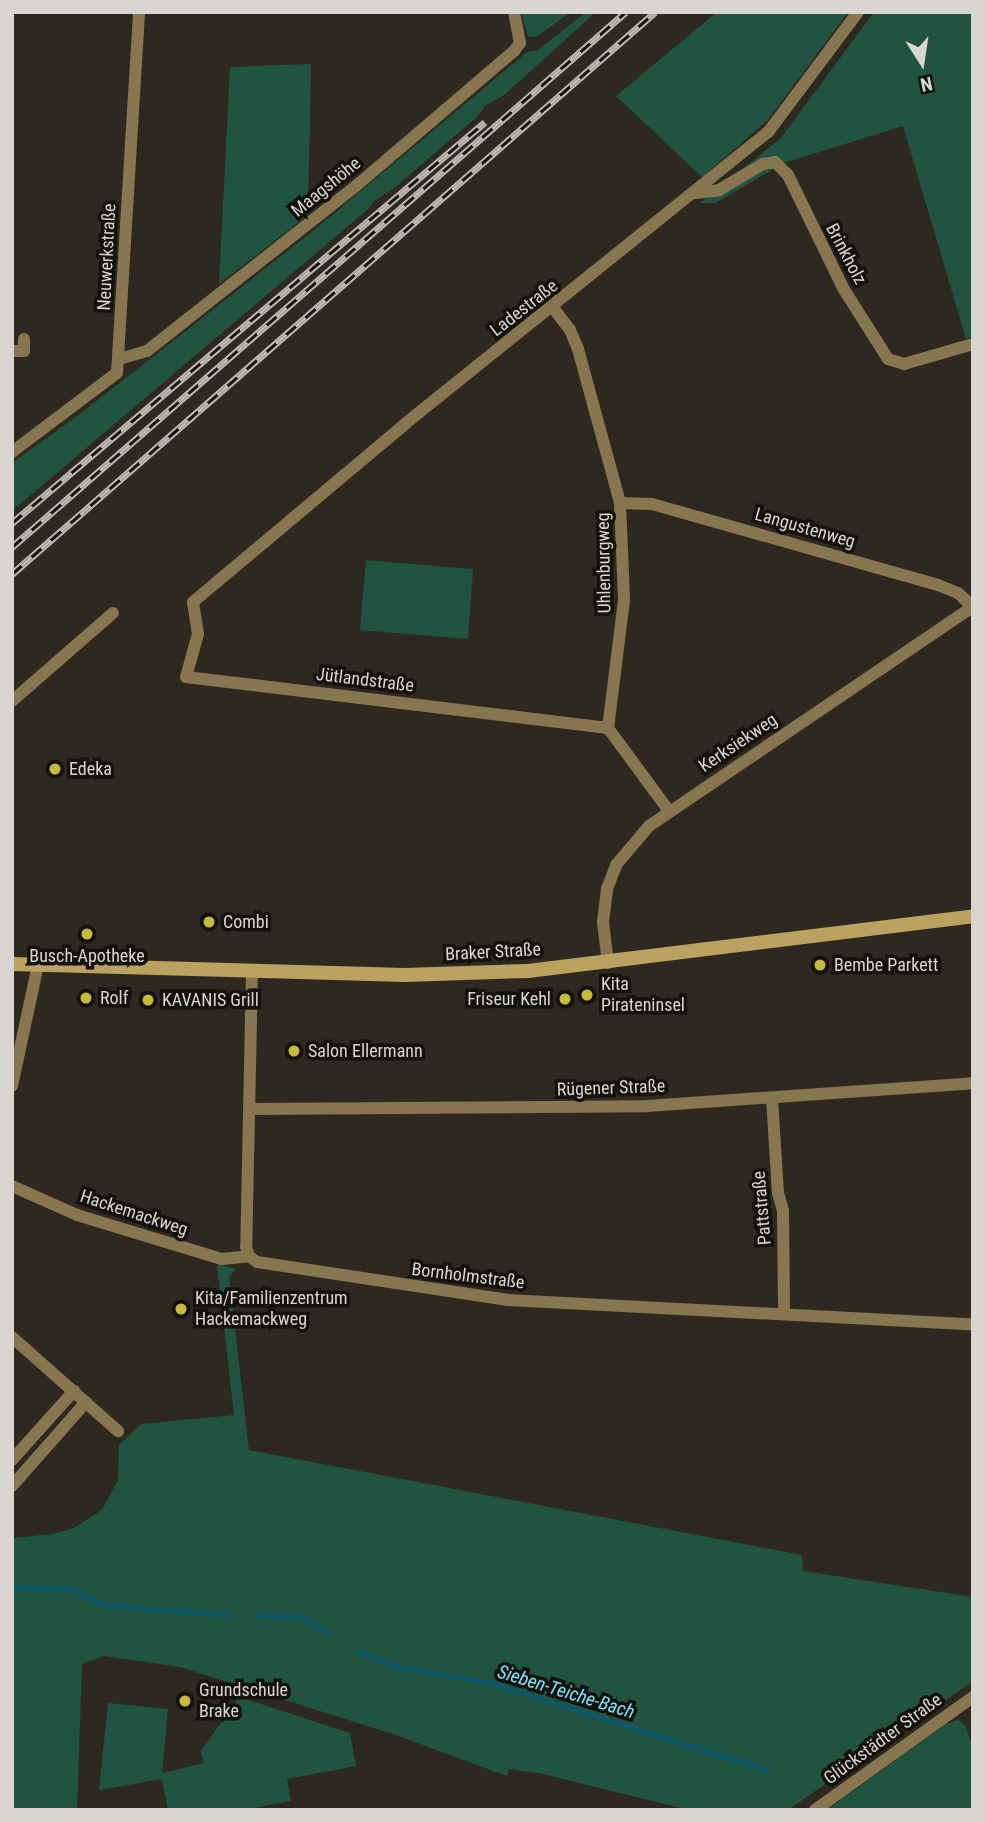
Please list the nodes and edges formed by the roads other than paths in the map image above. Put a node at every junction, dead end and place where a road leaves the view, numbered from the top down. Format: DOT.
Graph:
graph roads {
  1 [pos="139,12"];
  2 [pos="514,12"];
  3 [pos="858,12"];
  4 [pos="696,193"];
  5 [pos="553,308"];
  6 [pos="24,339"];
  7 [pos="973,344"];
  8 [pos="12,351"];
  9 [pos="119,359"];
  10 [pos="12,452"];
  11 [pos="621,503"];
  12 [pos="973,607"];
  13 [pos="194,610"];
  14 [pos="113,614"];
  15 [pos="12,701"];
  16 [pos="608,728"];
  17 [pos="668,811"];
  18 [pos="973,915"];
  19 [pos="608,963"];
  20 [pos="12,964"];
  21 [pos="38,965"];
  22 [pos="252,971"];
  23 [pos="973,1083"];
  24 [pos="12,1086"];
  25 [pos="772,1098"];
  26 [pos="250,1109"];
  27 [pos="12,1186"];
  28 [pos="249,1256"];
  29 [pos="784,1314"];
  30 [pos="973,1324"];
  31 [pos="12,1336"];
  32 [pos="74,1391"];
  33 [pos="86,1402"];
  34 [pos="118,1431"];
  35 [pos="12,1460"];
  36 [pos="12,1486"];
  37 [pos="973,1697"];
  38 [pos="815,1810"];
  1 -- 9 [label="street, Neuwerkstraße"];
  2 -- 9 [label="street, Maagshöhe"];
  3 -- 4 [label="street, Ladestraße"];
  4 -- 5 [label="street, Ladestraße"];
  4 -- 7 [label="street, Brinkholz"];
  5 -- 11 [label="street, Uhlenburgweg"];
  5 -- 13 [label="street, Ladestraße"];
  6 -- 8 [label="street"];
  9 -- 10 [label="street"];
  11 -- 12 [label="street, Langustenweg"];
  11 -- 16 [label="street, Uhlenburgweg"];
  12 -- 17 [label="street, Kerksiekweg"];
  13 -- 16 [label="street, Jütlandstraße"];
  14 -- 15 [label="street"];
  16 -- 17 [label="street"];
  17 -- 19 [label="street, Kerksiekweg"];
  18 -- 19 [label="main road, Braker Straße"];
  19 -- 22 [label="main road, Braker Straße"];
  20 -- 21 [label="main road, Braker Straße"];
  21 -- 22 [label="main road, Braker Straße"];
  21 -- 24 [label="street"];
  22 -- 26 [label="street"];
  23 -- 25 [label="street, Rügener Straße"];
  25 -- 26 [label="street, Rügener Straße"];
  25 -- 29 [label="street, Pattstraße"];
  26 -- 28 [label="street"];
  27 -- 28 [label="street, Hackemackweg"];
  28 -- 29 [label="street, Bornholmstraße"];
  29 -- 30 [label="street, Bornholmstraße"];
  31 -- 32 [label="street"];
  32 -- 33 [label="street"];
  32 -- 35 [label="street"];
  33 -- 34 [label="street"];
  33 -- 36 [label="street"];
  37 -- 38 [label="street, Glückstädter Straße"];
}
